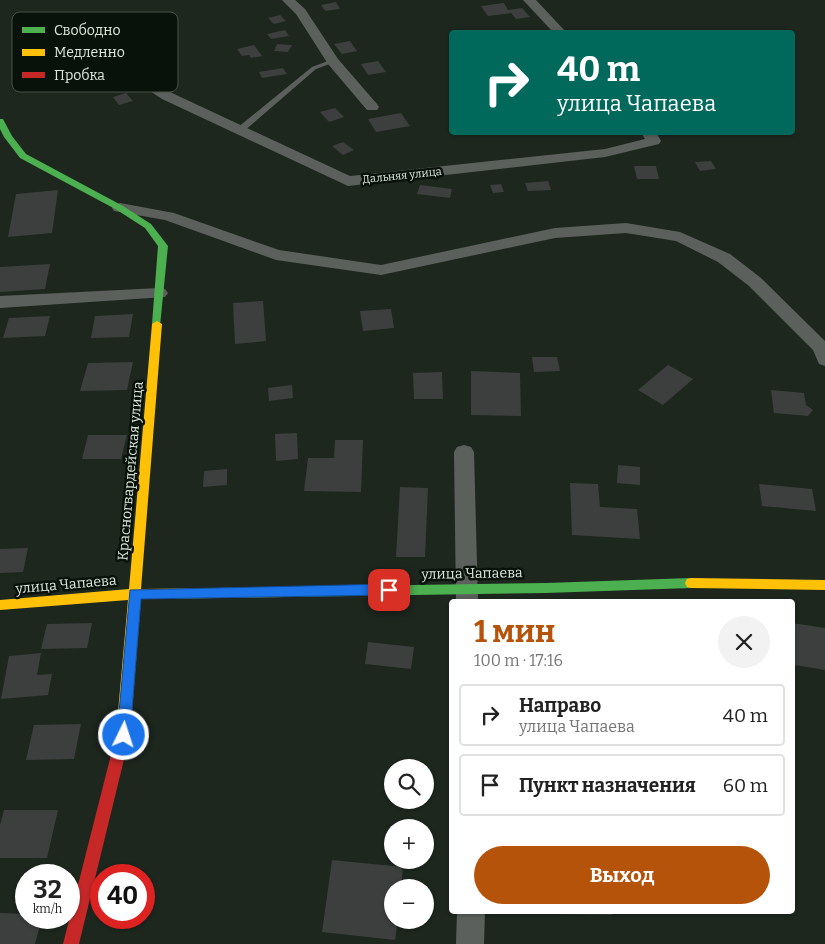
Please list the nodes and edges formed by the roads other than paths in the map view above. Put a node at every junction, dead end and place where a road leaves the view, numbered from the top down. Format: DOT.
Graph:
graph roads {
  1 [pos="288,0"];
  2 [pos="529,0"];
  3 [pos="558,30"];
  4 [pos="334,61"];
  5 [pos="161,92"];
  6 [pos="372,107"];
  7 [pos="0,121"];
  8 [pos="240,130"];
  9 [pos="651,137"];
  10 [pos="120,208"];
  11 [pos="159,293"];
  12 [pos="0,302"];
  13 [pos="824,352"];
  14 [pos="464,452"];
  15 [pos="825,585"];
  16 [pos="135,594"];
  17 [pos="467,595"];
  18 [pos="0,605"];
  19 [pos="471,914"];
  20 [pos="71,944"];
  21 [pos="470,944"];
  1 -- 4 [label="street"];
  2 -- 3 [label="street"];
  4 -- 6 [label="street"];
  4 -- 8 [label="lane"];
  5 -- 8 [label="street, Дальняя улица"];
  7 -- 10 [label="street, Красногвардейская улица"];
  8 -- 9 [label="street, Дальняя улица"];
  10 -- 11 [label="street, Красногвардейская улица"];
  10 -- 13 [label="street"];
  11 -- 12 [label="street"];
  11 -- 16 [label="street, Красногвардейская улица"];
  14 -- 17 [label="street"];
  15 -- 17 [label="street, улица Чапаева"];
  16 -- 17 [label="street, улица Чапаева"];
  16 -- 18 [label="street, улица Чапаева"];
  16 -- 20 [label="street, Красногвардейская улица"];
  19 -- 21 [label="street"];
}
